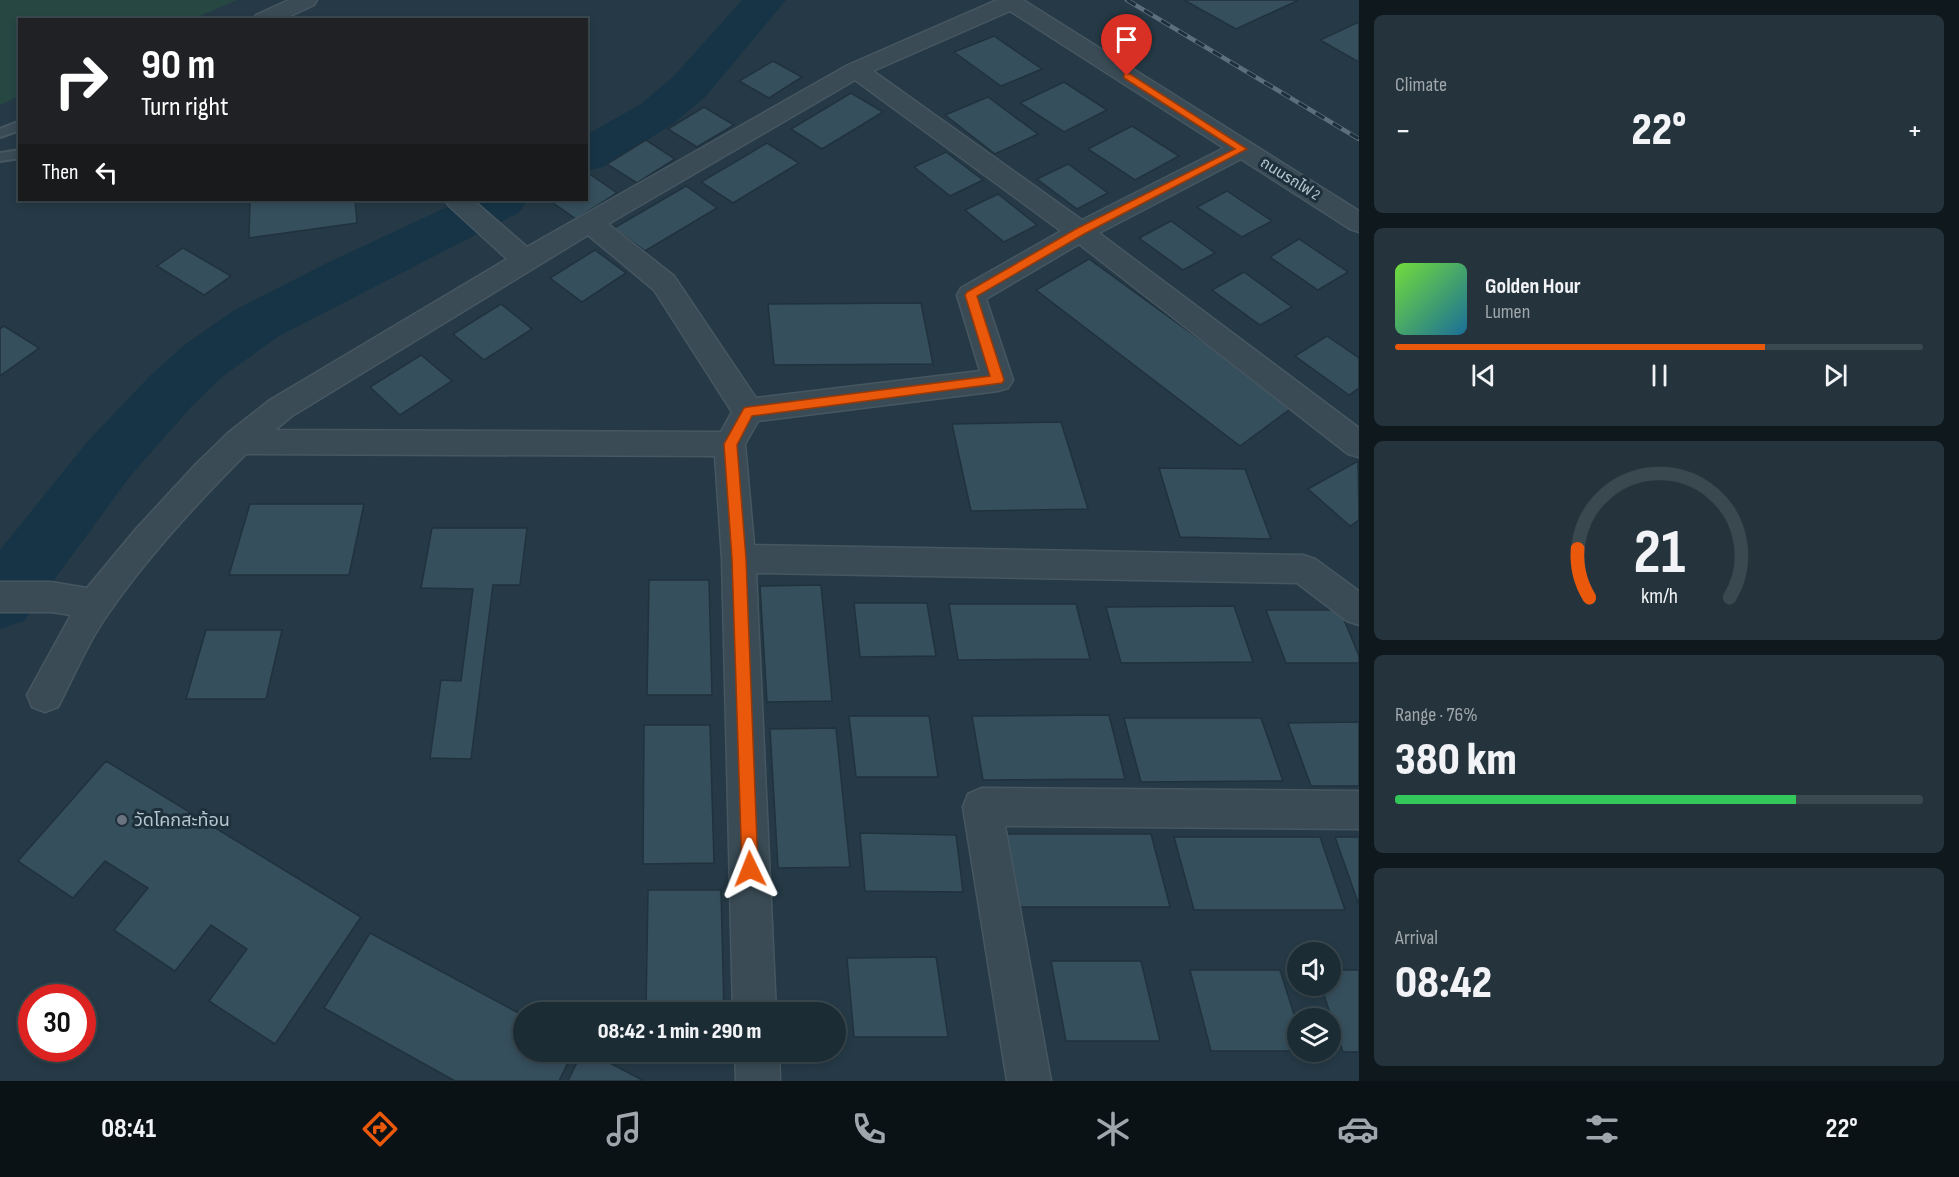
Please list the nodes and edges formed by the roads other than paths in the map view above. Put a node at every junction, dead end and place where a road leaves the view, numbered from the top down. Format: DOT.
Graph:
graph roads {
  1 [pos="306,0"];
  2 [pos="1010,1"];
  3 [pos="268,18"];
  4 [pos="856,70"];
  5 [pos="18,126"];
  6 [pos="0,133"];
  7 [pos="1242,149"];
  8 [pos="18,154"];
  9 [pos="0,157"];
  10 [pos="463,205"];
  11 [pos="590,223"];
  12 [pos="1359,223"];
  13 [pos="1080,231"];
  14 [pos="518,253"];
  15 [pos="748,411"];
  16 [pos="239,442"];
  17 [pos="730,444"];
  18 [pos="1359,445"];
  19 [pos="739,559"];
  20 [pos="0,597"];
  21 [pos="95,604"];
  22 [pos="1359,610"];
  23 [pos="45,695"];
  24 [pos="1359,810"];
  25 [pos="755,1002"];
  26 [pos="757,1062"];
  27 [pos="758,1081"];
  28 [pos="1029,1081"];
  1 -- 3 [label="street"];
  2 -- 4 [label="street"];
  2 -- 7 [label="street, ถนนรถไฟ 2"];
  4 -- 11 [label="street"];
  4 -- 13 [label="street"];
  5 -- 6 [label="lane"];
  7 -- 12 [label="street, ถนนรถไฟ 2"];
  7 -- 13 [label="street"];
  8 -- 9 [label="lane"];
  10 -- 14 [label="street"];
  11 -- 14 [label="street"];
  11 -- 15 [label="street"];
  13 -- 15 [label="street"];
  13 -- 18 [label="street"];
  14 -- 16 [label="street"];
  15 -- 17 [label="street"];
  16 -- 17 [label="street"];
  16 -- 21 [label="street"];
  17 -- 19 [label="street"];
  19 -- 22 [label="street"];
  19 -- 25 [label="street"];
  20 -- 21 [label="street"];
  21 -- 23 [label="street"];
  24 -- 28 [label="street"];
  26 -- 27 [label="street"];
}
